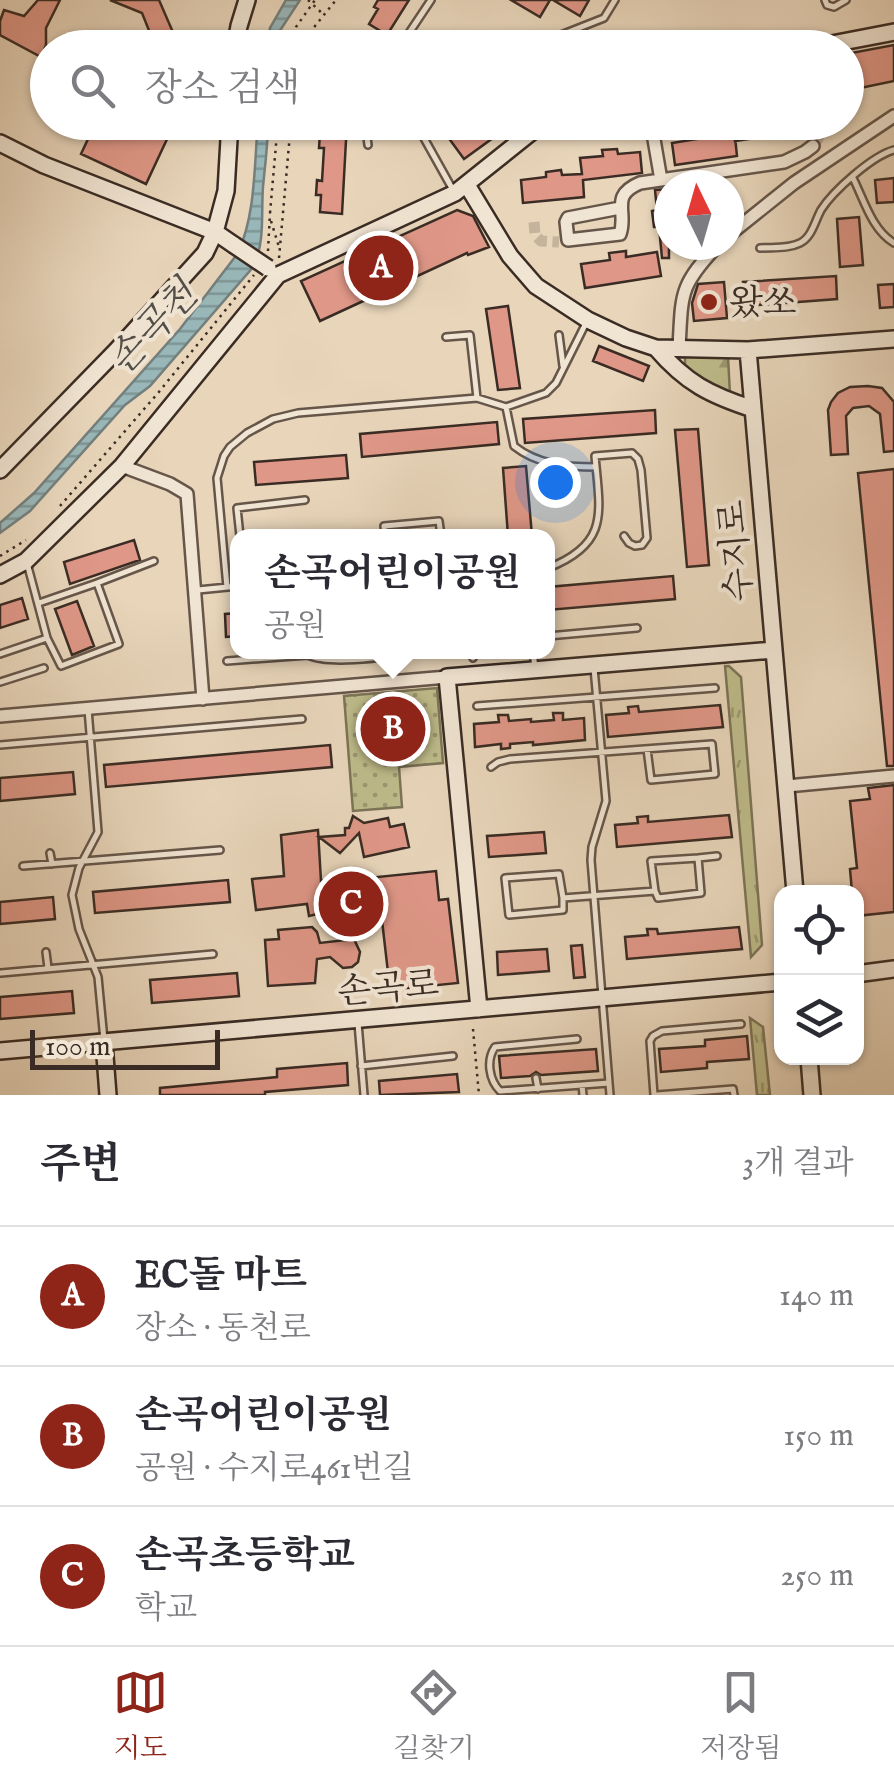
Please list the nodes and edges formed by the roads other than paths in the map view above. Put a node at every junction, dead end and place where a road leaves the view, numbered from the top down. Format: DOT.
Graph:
graph roads {
  1 [pos="247,0"];
  2 [pos="430,0"];
  3 [pos="614,0"];
  4 [pos="825,0"];
  5 [pos="846,0"];
  6 [pos="237,30"];
  7 [pos="411,30"];
  8 [pos="574,30"];
  9 [pos="894,32"];
  10 [pos="864,38"];
  11 [pos="894,116"];
  12 [pos="864,136"];
  13 [pos="229,140"];
  14 [pos="368,140"];
  15 [pos="428,140"];
  16 [pos="522,140"];
  17 [pos="654,140"];
  18 [pos="858,140"];
  19 [pos="0,143"];
  20 [pos="368,145"];
  21 [pos="813,146"];
  22 [pos="894,150"];
  23 [pos="659,170"];
  24 [pos="729,170"];
  25 [pos="853,178"];
  26 [pos="654,181"];
  27 [pos="461,189"];
  28 [pos="620,208"];
  29 [pos="744,224"];
  30 [pos="215,232"];
  31 [pos="894,243"];
  32 [pos="760,248"];
  33 [pos="704,260"];
  34 [pos="268,266"];
  35 [pos="588,320"];
  36 [pos="559,335"];
  37 [pos="446,337"];
  38 [pos="894,339"];
  39 [pos="656,348"];
  40 [pos="679,348"];
  41 [pos="748,350"];
  42 [pos="563,369"];
  43 [pos="476,398"];
  44 [pos="506,407"];
  45 [pos="753,409"];
  46 [pos="122,466"];
  47 [pos="596,467"];
  48 [pos="0,470"];
  49 [pos="305,500"];
  50 [pos="239,529"];
  51 [pos="384,529"];
  52 [pos="440,529"];
  53 [pos="624,536"];
  54 [pos="26,561"];
  55 [pos="154,561"];
  56 [pos="555,565"];
  57 [pos="0,575"];
  58 [pos="97,583"];
  59 [pos="227,587"];
  60 [pos="230,587"];
  61 [pos="195,590"];
  62 [pos="40,603"];
  63 [pos="637,628"];
  64 [pos="555,635"];
  65 [pos="47,638"];
  66 [pos="774,650"];
  67 [pos="0,654"];
  68 [pos="254,659"];
  69 [pos="534,659"];
  70 [pos="227,661"];
  71 [pos="594,665"];
  72 [pos="44,668"];
  73 [pos="535,670"];
  74 [pos="447,678"];
  75 [pos="0,682"];
  76 [pos="715,688"];
  77 [pos="597,696"];
  78 [pos="203,698"];
  79 [pos="477,706"];
  80 [pos="88,709"];
  81 [pos="0,716"];
  82 [pos="302,720"];
  83 [pos="90,739"];
  84 [pos="0,746"];
  85 [pos="647,750"];
  86 [pos="602,753"];
  87 [pos="491,768"];
  88 [pos="894,776"];
  89 [pos="786,786"];
  90 [pos="136,847"];
  91 [pos="220,850"];
  92 [pos="50,853"];
  93 [pos="138,856"];
  94 [pos="716,856"];
  95 [pos="698,858"];
  96 [pos="82,861"];
  97 [pos="52,864"];
  98 [pos="23,866"];
  99 [pos="794,885"];
  100 [pos="655,891"];
  101 [pos="594,896"];
  102 [pos="562,898"];
  103 [pos="46,952"];
  104 [pos="213,954"];
  105 [pos="93,964"];
  106 [pos="48,968"];
  107 [pos="894,970"];
  108 [pos="0,973"];
  109 [pos="864,973"];
  110 [pos="774,983"];
  111 [pos="602,998"];
  112 [pos="478,1009"];
  113 [pos="358,1020"];
  114 [pos="741,1024"];
  115 [pos="577,1040"];
  116 [pos="104,1043"];
  117 [pos="0,1051"];
  118 [pos="454,1056"];
  119 [pos="810,1065"];
  120 [pos="362,1066"];
  121 [pos="536,1078"];
  122 [pos="608,1083"];
  123 [pos="582,1085"];
  124 [pos="538,1088"];
  125 [pos="549,1091"];
  126 [pos="108,1095"];
  127 [pos="364,1095"];
  128 [pos="583,1095"];
  129 [pos="610,1095"];
  130 [pos="656,1095"];
  131 [pos="734,1095"];
  132 [pos="812,1095"];
  1 -- 6 [label="street"];
  2 -- 7 [label="lane"];
  3 -- 8 [label="lane"];
  4 -- 5 [label="lane"];
  9 -- 10 [label="street"];
  11 -- 12 [label="street"];
  13 -- 30 [label="street"];
  14 -- 20 [label="lane"];
  15 -- 27 [label="lane"];
  16 -- 27 [label="street"];
  17 -- 23 [label="street"];
  18 -- 29 [label="street"];
  19 -- 30 [label="street"];
  21 -- 24 [label="street"];
  22 -- 25 [label="lane"];
  25 -- 31 [label="lane"];
  25 -- 32 [label="lane"];
  26 -- 28 [label="street"];
  27 -- 34 [label="street"];
  27 -- 35 [label="street"];
  28 -- 28 [label="street"];
  30 -- 34 [label="street, bridge"];
  30 -- 48 [label="street"];
  33 -- 40 [label="street"];
  34 -- 46 [label="street"];
  35 -- 39 [label="street"];
  35 -- 42 [label="lane"];
  36 -- 42 [label="lane"];
  37 -- 43 [label="lane"];
  38 -- 41 [label="street"];
  39 -- 40 [label="street"];
  39 -- 45 [label="street"];
  40 -- 41 [label="street"];
  41 -- 45 [label="street, 수지로"];
  42 -- 44 [label="lane"];
  43 -- 44 [label="lane"];
  43 -- 59 [label="lane"];
  44 -- 47 [label="lane"];
  45 -- 66 [label="street, 수지로"];
  46 -- 54 [label="street"];
  46 -- 61 [label="street"];
  47 -- 53 [label="lane"];
  47 -- 56 [label="lane"];
  49 -- 50 [label="lane"];
  51 -- 52 [label="lane"];
  54 -- 57 [label="street"];
  54 -- 62 [label="lane"];
  55 -- 58 [label="lane"];
  58 -- 62 [label="lane"];
  58 -- 65 [label="lane"];
  59 -- 60 [label="lane"];
  59 -- 61 [label="lane"];
  61 -- 78 [label="street"];
  62 -- 65 [label="lane"];
  63 -- 64 [label="lane"];
  65 -- 67 [label="lane"];
  66 -- 71 [label="street"];
  66 -- 89 [label="street, 수지로"];
  68 -- 70 [label="lane"];
  69 -- 73 [label="lane"];
  71 -- 73 [label="street"];
  71 -- 77 [label="lane"];
  72 -- 75 [label="lane"];
  73 -- 74 [label="street"];
  74 -- 78 [label="street"];
  74 -- 112 [label="street"];
  76 -- 77 [label="lane"];
  77 -- 79 [label="lane"];
  77 -- 86 [label="lane"];
  78 -- 80 [label="street"];
  80 -- 81 [label="street"];
  80 -- 83 [label="lane"];
  82 -- 83 [label="lane"];
  83 -- 84 [label="lane"];
  83 -- 96 [label="lane"];
  85 -- 85 [label="lane"];
  85 -- 86 [label="lane"];
  86 -- 87 [label="lane"];
  86 -- 101 [label="lane"];
  88 -- 89 [label="street"];
  89 -- 99 [label="street, 수지로"];
  90 -- 93 [label="lane"];
  91 -- 93 [label="lane"];
  92 -- 97 [label="lane"];
  93 -- 96 [label="lane"];
  94 -- 95 [label="lane"];
  95 -- 100 [label="lane"];
  95 -- 100 [label="lane"];
  96 -- 97 [label="lane"];
  96 -- 105 [label="lane"];
  97 -- 98 [label="lane"];
  100 -- 101 [label="lane"];
  101 -- 102 [label="lane"];
  101 -- 111 [label="lane"];
  102 -- 102 [label="lane"];
  103 -- 106 [label="lane"];
  104 -- 105 [label="lane"];
  105 -- 106 [label="lane"];
  105 -- 116 [label="lane"];
  106 -- 108 [label="lane"];
  107 -- 109 [label="street"];
  110 -- 111 [label="street, 손곡로"];
  111 -- 112 [label="street, 손곡로"];
  111 -- 122 [label="lane"];
  112 -- 113 [label="street, 손곡로"];
  113 -- 116 [label="street, 손곡로"];
  113 -- 120 [label="lane"];
  114 -- 130 [label="lane"];
  115 -- 124 [label="lane"];
  116 -- 117 [label="street, 손곡로"];
  116 -- 126 [label="street"];
  118 -- 120 [label="lane"];
  119 -- 132 [label="street"];
  120 -- 127 [label="lane"];
  121 -- 124 [label="lane"];
  122 -- 123 [label="lane"];
  122 -- 129 [label="lane"];
  123 -- 125 [label="lane"];
  123 -- 128 [label="lane"];
  124 -- 125 [label="lane"];
  130 -- 131 [label="lane"];
}
